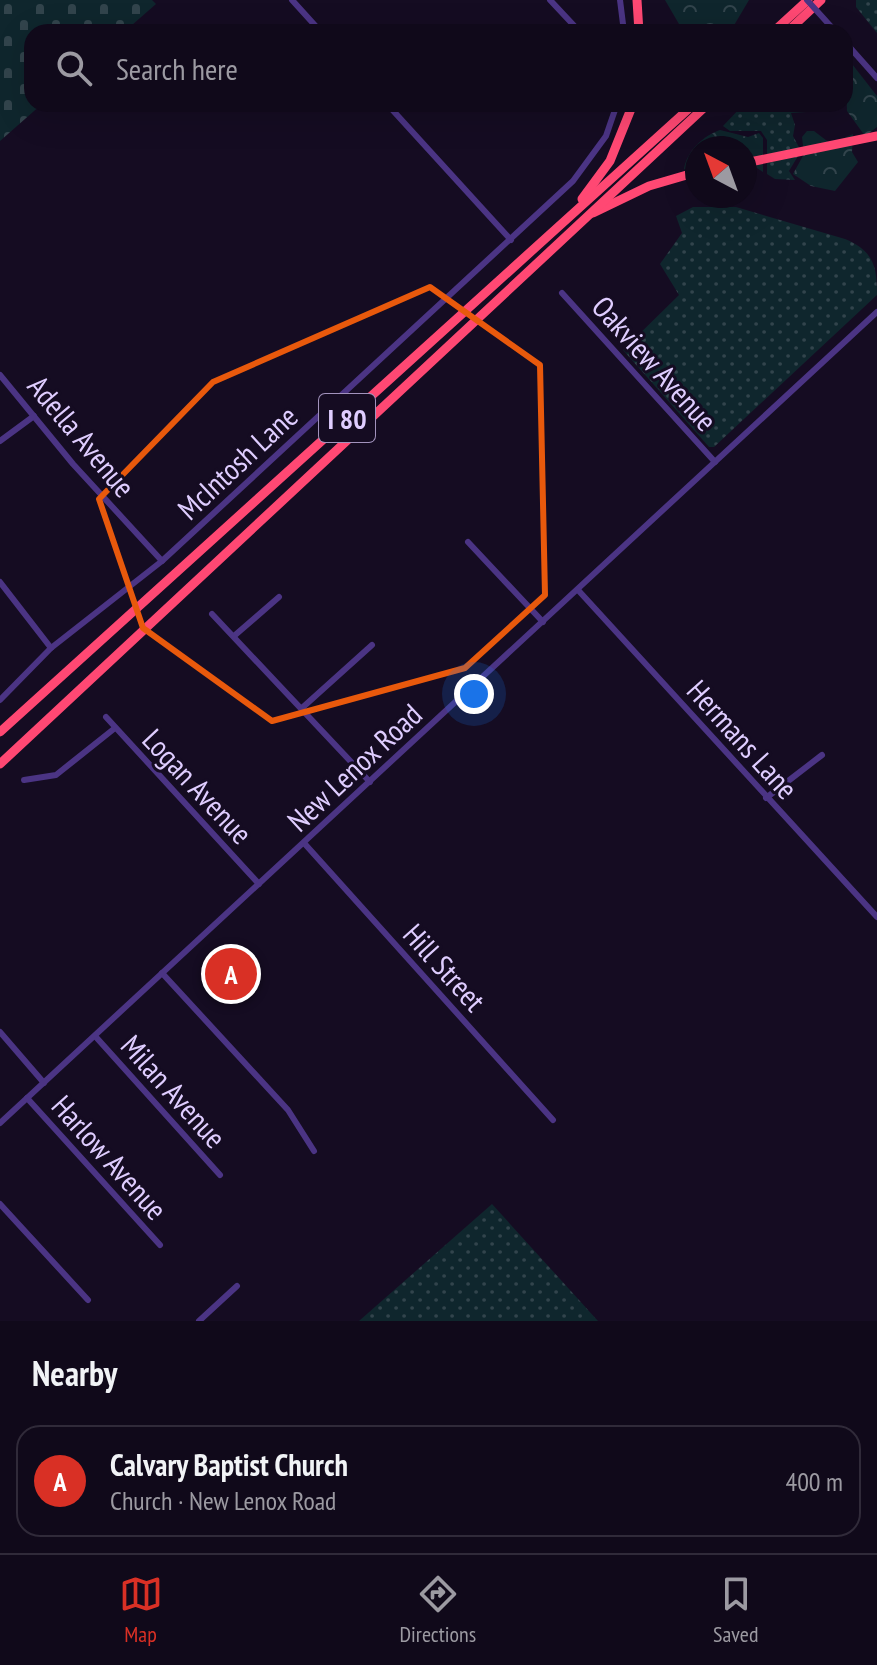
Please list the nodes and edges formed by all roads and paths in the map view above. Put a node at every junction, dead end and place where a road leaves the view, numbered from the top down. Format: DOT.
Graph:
graph roads {
  1 [pos="292,0"];
  2 [pos="550,0"];
  3 [pos="620,0"];
  4 [pos="637,0"];
  5 [pos="808,0"];
  6 [pos="821,0"];
  7 [pos="314,24"];
  8 [pos="572,24"];
  9 [pos="623,24"];
  10 [pos="638,24"];
  11 [pos="782,24"];
  12 [pos="796,24"];
  13 [pos="830,24"];
  14 [pos="853,51"];
  15 [pos="877,78"];
  16 [pos="394,112"];
  17 [pos="614,112"];
  18 [pos="630,112"];
  19 [pos="685,112"];
  20 [pos="699,112"];
  21 [pos="875,136"];
  22 [pos="757,161"];
  23 [pos="685,176"];
  24 [pos="588,215"];
  25 [pos="558,228"];
  26 [pos="511,240"];
  27 [pos="562,293"];
  28 [pos="877,312"];
  29 [pos="0,375"];
  30 [pos="34,416"];
  31 [pos="0,441"];
  32 [pos="715,462"];
  33 [pos="468,542"];
  34 [pos="162,561"];
  35 [pos="0,582"];
  36 [pos="578,590"];
  37 [pos="279,597"];
  38 [pos="212,614"];
  39 [pos="543,622"];
  40 [pos="234,636"];
  41 [pos="372,645"];
  42 [pos="51,648"];
  43 [pos="0,700"];
  44 [pos="302,708"];
  45 [pos="106,717"];
  46 [pos="115,728"];
  47 [pos="0,732"];
  48 [pos="822,755"];
  49 [pos="0,764"];
  50 [pos="24,780"];
  51 [pos="370,782"];
  52 [pos="766,798"];
  53 [pos="304,843"];
  54 [pos="259,884"];
  55 [pos="877,917"];
  56 [pos="162,973"];
  57 [pos="0,1032"];
  58 [pos="95,1036"];
  59 [pos="44,1083"];
  60 [pos="27,1098"];
  61 [pos="553,1120"];
  62 [pos="0,1123"];
  63 [pos="314,1151"];
  64 [pos="220,1175"];
  65 [pos="0,1204"];
  66 [pos="160,1245"];
  67 [pos="237,1286"];
  68 [pos="88,1300"];
  69 [pos="199,1321"];
  1 -- 7 [label="street"];
  2 -- 8 [label="street"];
  3 -- 9 [label="street"];
  4 -- 10 [label="highway"];
  5 -- 11 [label="highway"];
  5 -- 13 [label="street, bridge"];
  6 -- 12 [label="highway"];
  14 -- 15 [label="street"];
  16 -- 26 [label="street"];
  17 -- 26 [label="street, McIntosh Lane"];
  18 -- 25 [label="highway"];
  19 -- 25 [label="highway, I 80"];
  20 -- 24 [label="highway, I 80"];
  21 -- 22 [label="highway"];
  23 -- 24 [label="highway"];
  24 -- 49 [label="highway, I 80"];
  25 -- 47 [label="highway, I 80"];
  26 -- 34 [label="street, McIntosh Lane"];
  27 -- 32 [label="street, Oakview Avenue"];
  28 -- 32 [label="street, New Lenox Road"];
  29 -- 30 [label="street, Adella Avenue"];
  30 -- 31 [label="street"];
  30 -- 34 [label="street, Adella Avenue"];
  32 -- 36 [label="street, New Lenox Road"];
  33 -- 39 [label="street"];
  34 -- 42 [label="street, McIntosh Lane"];
  35 -- 42 [label="street"];
  36 -- 39 [label="street, New Lenox Road"];
  36 -- 52 [label="street, Hermans Lane"];
  37 -- 40 [label="street"];
  38 -- 40 [label="street"];
  39 -- 51 [label="street, New Lenox Road"];
  40 -- 44 [label="street"];
  41 -- 44 [label="street"];
  42 -- 43 [label="street, McIntosh Lane"];
  44 -- 51 [label="street"];
  45 -- 46 [label="street, Logan Avenue"];
  46 -- 50 [label="street"];
  46 -- 54 [label="street, Logan Avenue"];
  48 -- 52 [label="street"];
  51 -- 53 [label="street, New Lenox Road"];
  52 -- 55 [label="street, Hermans Lane"];
  53 -- 54 [label="street, New Lenox Road"];
  53 -- 61 [label="street, Hill Street"];
  54 -- 56 [label="street, New Lenox Road"];
  56 -- 58 [label="street, New Lenox Road"];
  56 -- 63 [label="street"];
  57 -- 59 [label="street"];
  58 -- 59 [label="street, New Lenox Road"];
  58 -- 64 [label="street, Milan Avenue"];
  59 -- 60 [label="street, New Lenox Road"];
  60 -- 62 [label="street, New Lenox Road"];
  60 -- 66 [label="street, Harlow Avenue"];
  65 -- 68 [label="street"];
  67 -- 69 [label="street"];
}
